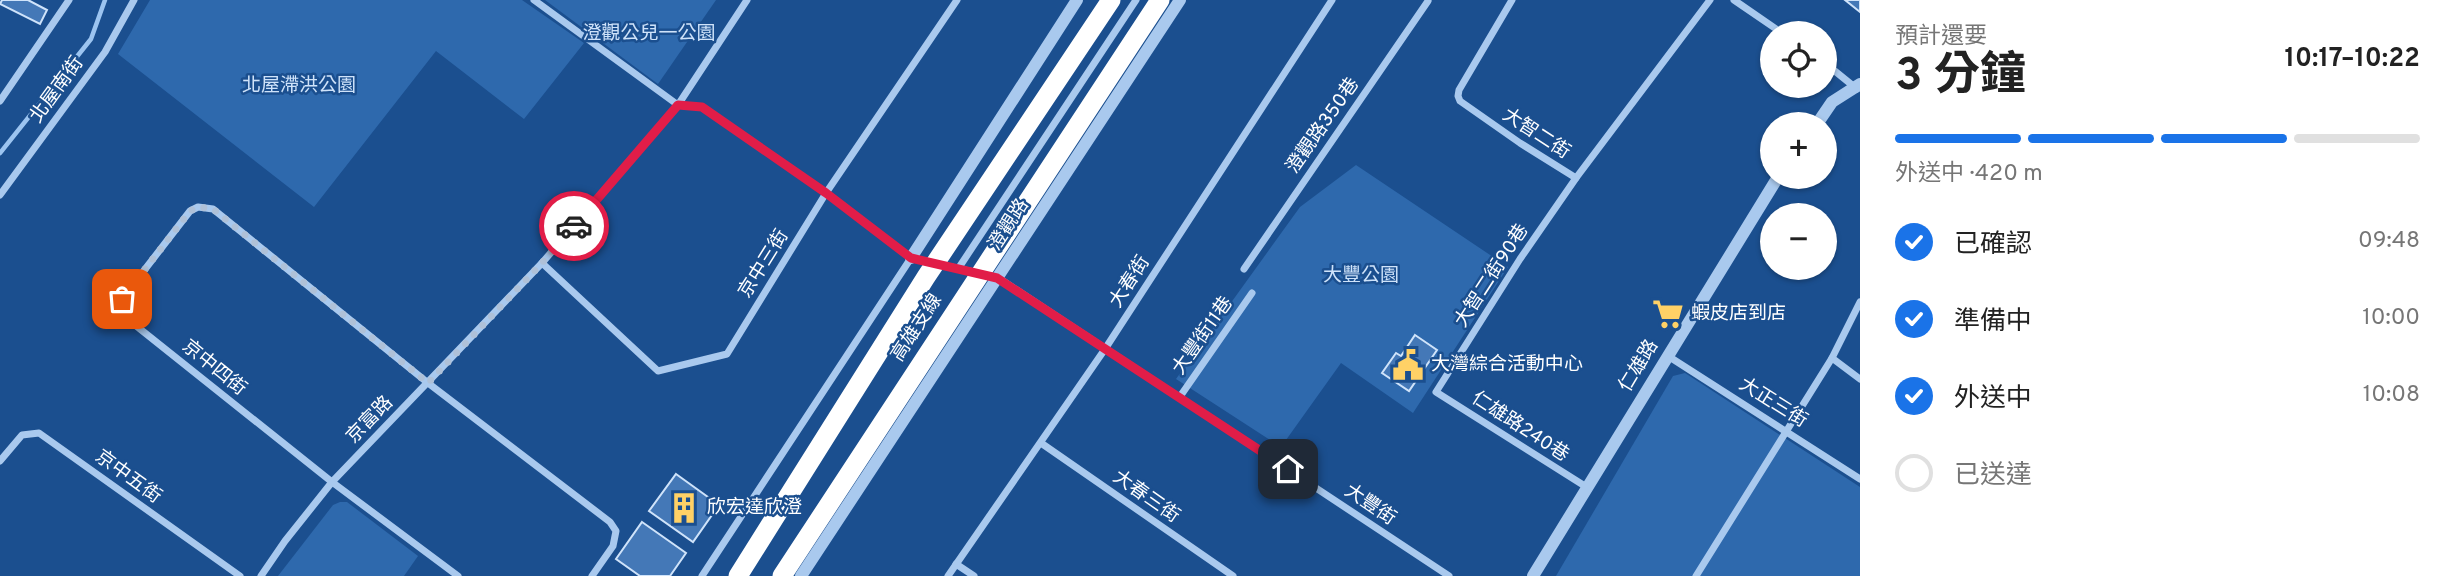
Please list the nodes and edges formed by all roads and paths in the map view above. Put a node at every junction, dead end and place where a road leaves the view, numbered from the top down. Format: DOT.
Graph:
graph roads {
  1 [pos="69,0"];
  2 [pos="134,0"];
  3 [pos="534,0"];
  4 [pos="747,0"];
  5 [pos="957,0"];
  6 [pos="1077,0"];
  7 [pos="1111,0"];
  8 [pos="1136,0"];
  9 [pos="1160,0"];
  10 [pos="1180,0"];
  11 [pos="1332,0"];
  12 [pos="1512,0"];
  13 [pos="1710,0"];
  14 [pos="1734,0"];
  15 [pos="1428,1"];
  16 [pos="1765,21"];
  17 [pos="1837,72"];
  18 [pos="1858,87"];
  19 [pos="0,101"];
  20 [pos="678,105"];
  21 [pos="1825,112"];
  22 [pos="1576,178"];
  23 [pos="1771,189"];
  24 [pos="826,193"];
  25 [pos="0,195"];
  26 [pos="911,258"];
  27 [pos="542,263"];
  28 [pos="958,269"];
  29 [pos="1244,269"];
  30 [pos="997,278"];
  31 [pos="1252,293"];
  32 [pos="1860,302"];
  33 [pos="1105,349"];
  34 [pos="1668,356"];
  35 [pos="1832,358"];
  36 [pos="1860,379"];
  37 [pos="428,383"];
  38 [pos="1436,391"];
  39 [pos="1179,398"];
  40 [pos="1787,430"];
  41 [pos="1041,443"];
  42 [pos="0,461"];
  43 [pos="1860,479"];
  44 [pos="332,482"];
  45 [pos="1588,488"];
  46 [pos="956,564"];
  47 [pos="240,576"];
  48 [pos="261,576"];
  49 [pos="458,576"];
  50 [pos="592,576"];
  51 [pos="702,576"];
  52 [pos="738,576"];
  53 [pos="782,576"];
  54 [pos="801,576"];
  55 [pos="948,576"];
  56 [pos="974,576"];
  57 [pos="1233,576"];
  58 [pos="1449,576"];
  59 [pos="1533,576"];
  60 [pos="1696,576"];
  1 -- 19 [label="street"];
  2 -- 25 [label="street, 北屋南街"];
  3 -- 20 [label="street"];
  4 -- 20 [label="street, 京富路"];
  5 -- 24 [label="street, 京中三街"];
  6 -- 26 [label="street"];
  7 -- 52 [label="highway, 高雄支線, bridge"];
  8 -- 28 [label="street"];
  9 -- 53 [label="highway, 高雄支線, bridge"];
  10 -- 30 [label="street, 澄觀路"];
  11 -- 33 [label="street, 大春街"];
  12 -- 22 [label="street, 大智二街"];
  13 -- 22 [label="street, 大智二街"];
  14 -- 16 [label="street"];
  15 -- 29 [label="street, 澄觀路350巷"];
  17 -- 18 [label="street"];
  18 -- 21 [label="street"];
  20 -- 24 [label="street"];
  20 -- 27 [label="street, 京富路"];
  22 -- 38 [label="street, 大智二街90巷"];
  23 -- 34 [label="street, 仁雄路"];
  24 -- 26 [label="street"];
  24 -- 27 [label="street, 京中三街"];
  26 -- 28 [label="street, 大豐街"];
  26 -- 51 [label="street"];
  27 -- 37 [label="street, 京富路"];
  28 -- 30 [label="street, 大豐街"];
  30 -- 33 [label="street, 大豐街"];
  30 -- 54 [label="street, 澄觀路"];
  31 -- 39 [label="street, 大豐街11巷"];
  32 -- 35 [label="street"];
  33 -- 39 [label="street, 大豐街"];
  33 -- 41 [label="street, 大春街"];
  34 -- 40 [label="street, 大正三街"];
  34 -- 45 [label="street, 仁雄路"];
  35 -- 36 [label="street"];
  35 -- 40 [label="street"];
  37 -- 44 [label="street, 京富路"];
  37 -- 44 [label="street, 京中四街"];
  37 -- 50 [label="street, 京中四街"];
  38 -- 45 [label="street, 仁雄路240巷"];
  39 -- 58 [label="street, 大豐街"];
  40 -- 43 [label="street, 大正三街"];
  40 -- 60 [label="street"];
  41 -- 46 [label="street, 大春街"];
  41 -- 57 [label="street, 大春三街"];
  42 -- 47 [label="street, 京中五街"];
  44 -- 48 [label="street, 京富路"];
  44 -- 49 [label="street, 京中四街"];
  45 -- 59 [label="street, 仁雄路"];
  46 -- 55 [label="street, 大春街"];
  46 -- 56 [label="street"];
}
